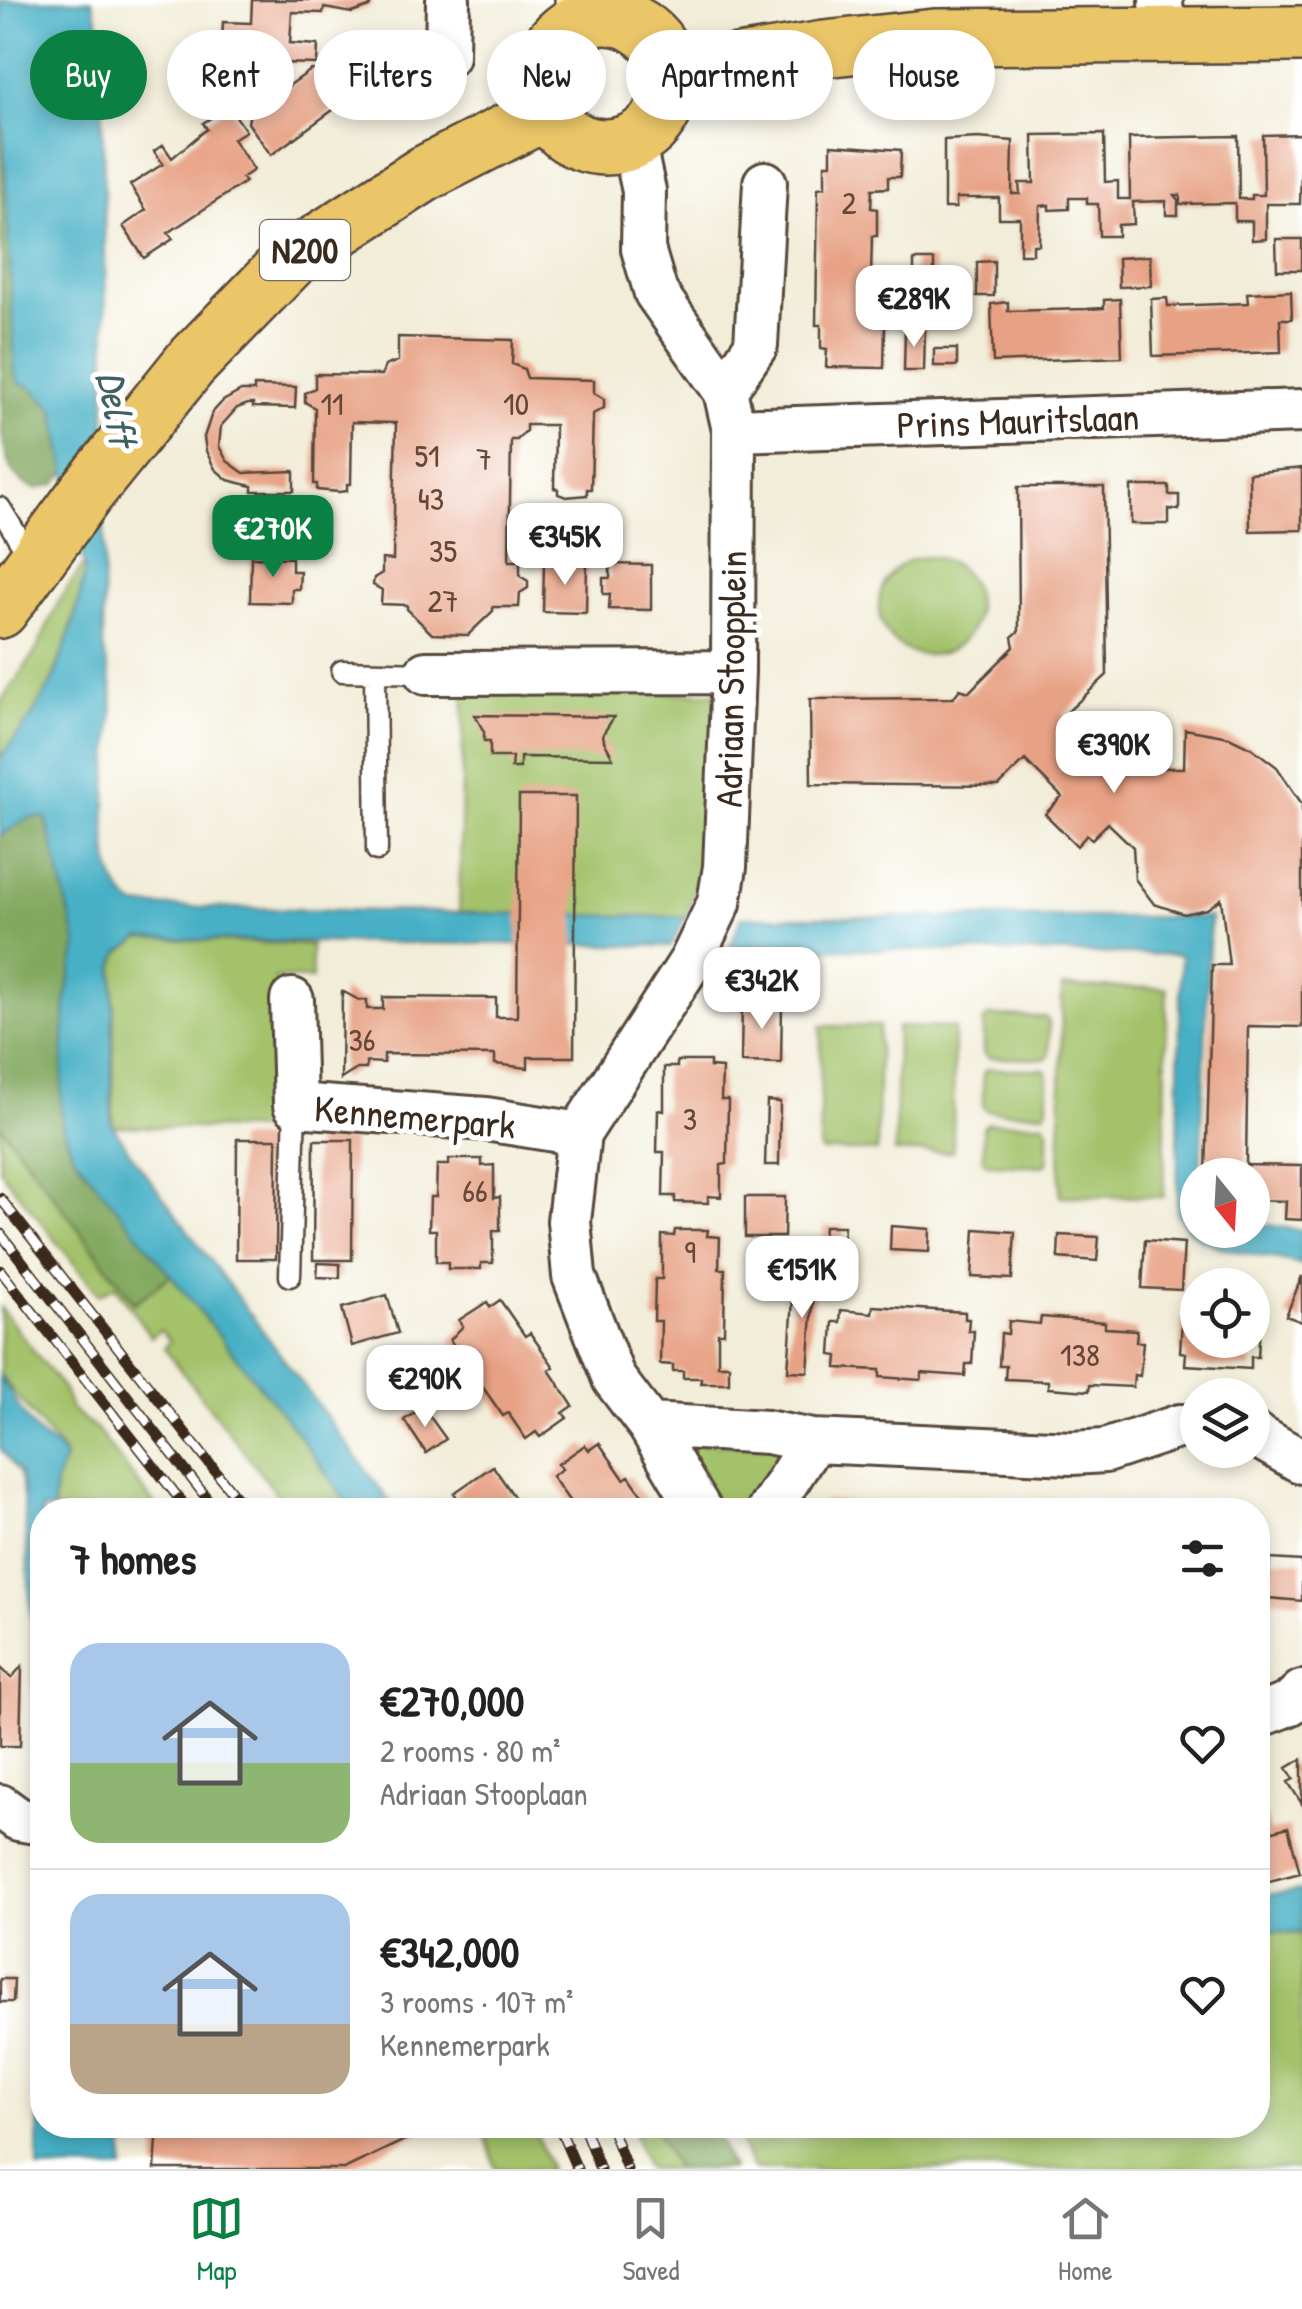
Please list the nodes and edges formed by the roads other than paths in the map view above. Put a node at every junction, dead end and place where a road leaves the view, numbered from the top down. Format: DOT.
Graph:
graph roads {
  1 [pos="448,0"];
  2 [pos="586,9"];
  3 [pos="1162,18"];
  4 [pos="447,30"];
  5 [pos="565,30"];
  6 [pos="645,30"];
  7 [pos="1302,34"];
  8 [pos="833,48"];
  9 [pos="530,120"];
  10 [pos="552,120"];
  11 [pos="658,120"];
  12 [pos="633,142"];
  13 [pos="765,182"];
  14 [pos="730,410"];
  15 [pos="1302,411"];
  16 [pos="0,508"];
  17 [pos="40,554"];
  18 [pos="0,610"];
  19 [pos="342,670"];
  20 [pos="375,672"];
  21 [pos="733,672"];
  22 [pos="426,673"];
  23 [pos="377,850"];
  24 [pos="292,1000"];
  25 [pos="295,1105"];
  26 [pos="579,1134"];
  27 [pos="290,1276"];
  28 [pos="649,1425"];
  29 [pos="1180,1426"];
  30 [pos="812,1442"];
  31 [pos="1270,1443"];
  32 [pos="1302,1462"];
  33 [pos="693,1498"];
  34 [pos="776,1498"];
  35 [pos="1302,1692"];
  36 [pos="1270,1712"];
  1 -- 4 [label="street"];
  2 -- 5 [label="main road"];
  2 -- 6 [label="main road"];
  3 -- 7 [label="main road"];
  3 -- 8 [label="main road"];
  9 -- 17 [label="main road, N200"];
  10 -- 12 [label="main road"];
  11 -- 12 [label="main road"];
  12 -- 14 [label="street"];
  13 -- 14 [label="street"];
  14 -- 15 [label="street, Prins Mauritslaan"];
  14 -- 21 [label="street, Adriaan Stoopplein"];
  16 -- 17 [label="lane"];
  17 -- 18 [label="main road, N200"];
  19 -- 20 [label="lane"];
  20 -- 22 [label="lane"];
  20 -- 23 [label="lane"];
  21 -- 22 [label="street"];
  21 -- 26 [label="street, Adriaan Stoopplein"];
  24 -- 25 [label="street, Kennemerpark"];
  25 -- 26 [label="street, Kennemerpark"];
  25 -- 27 [label="lane"];
  26 -- 28 [label="street"];
  28 -- 30 [label="street"];
  28 -- 33 [label="street"];
  29 -- 30 [label="street"];
  30 -- 34 [label="street"];
  31 -- 32 [label="street"];
  35 -- 36 [label="street"];
}
